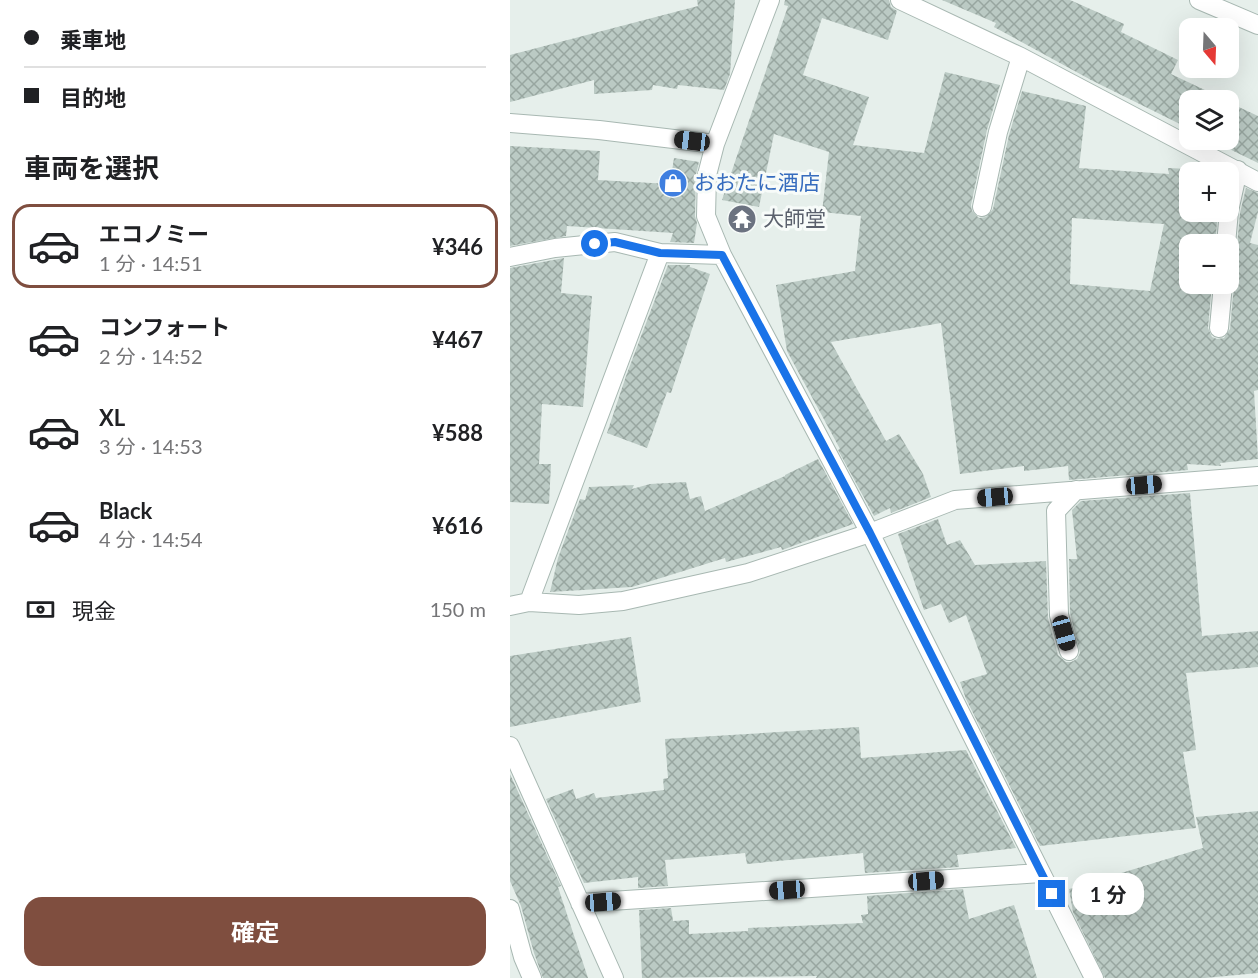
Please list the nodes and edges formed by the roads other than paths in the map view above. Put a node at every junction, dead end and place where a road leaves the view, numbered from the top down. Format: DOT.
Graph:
graph roads {
  1 [pos="770,0"];
  2 [pos="900,0"];
  3 [pos="1212,2"];
  4 [pos="1258,25"];
  5 [pos="1021,57"];
  6 [pos="510,123"];
  7 [pos="715,144"];
  8 [pos="1223,162"];
  9 [pos="1239,171"];
  10 [pos="1258,182"];
  11 [pos="982,207"];
  12 [pos="660,253"];
  13 [pos="722,255"];
  14 [pos="510,257"];
  15 [pos="1222,294"];
  16 [pos="1219,328"];
  17 [pos="1258,476"];
  18 [pos="1076,490"];
  19 [pos="870,533"];
  20 [pos="529,602"];
  21 [pos="510,606"];
  22 [pos="1069,651"];
  23 [pos="510,746"];
  24 [pos="1041,873"];
  25 [pos="580,903"];
  26 [pos="510,909"];
  27 [pos="513,929"];
  28 [pos="532,978"];
  29 [pos="614,978"];
  30 [pos="1094,978"];
  1 -- 7 [label="street"];
  2 -- 5 [label="street"];
  3 -- 4 [label="street"];
  5 -- 8 [label="street"];
  5 -- 11 [label="street"];
  6 -- 7 [label="street"];
  7 -- 13 [label="street"];
  9 -- 10 [label="street"];
  12 -- 13 [label="street"];
  12 -- 14 [label="street"];
  12 -- 20 [label="street"];
  13 -- 19 [label="street"];
  15 -- 16 [label="street"];
  17 -- 18 [label="street"];
  18 -- 19 [label="street"];
  18 -- 22 [label="street"];
  19 -- 20 [label="street"];
  19 -- 24 [label="street"];
  20 -- 21 [label="street"];
  23 -- 25 [label="street"];
  24 -- 25 [label="street"];
  24 -- 30 [label="street"];
  25 -- 29 [label="street"];
  26 -- 27 [label="street"];
  27 -- 28 [label="street"];
}
